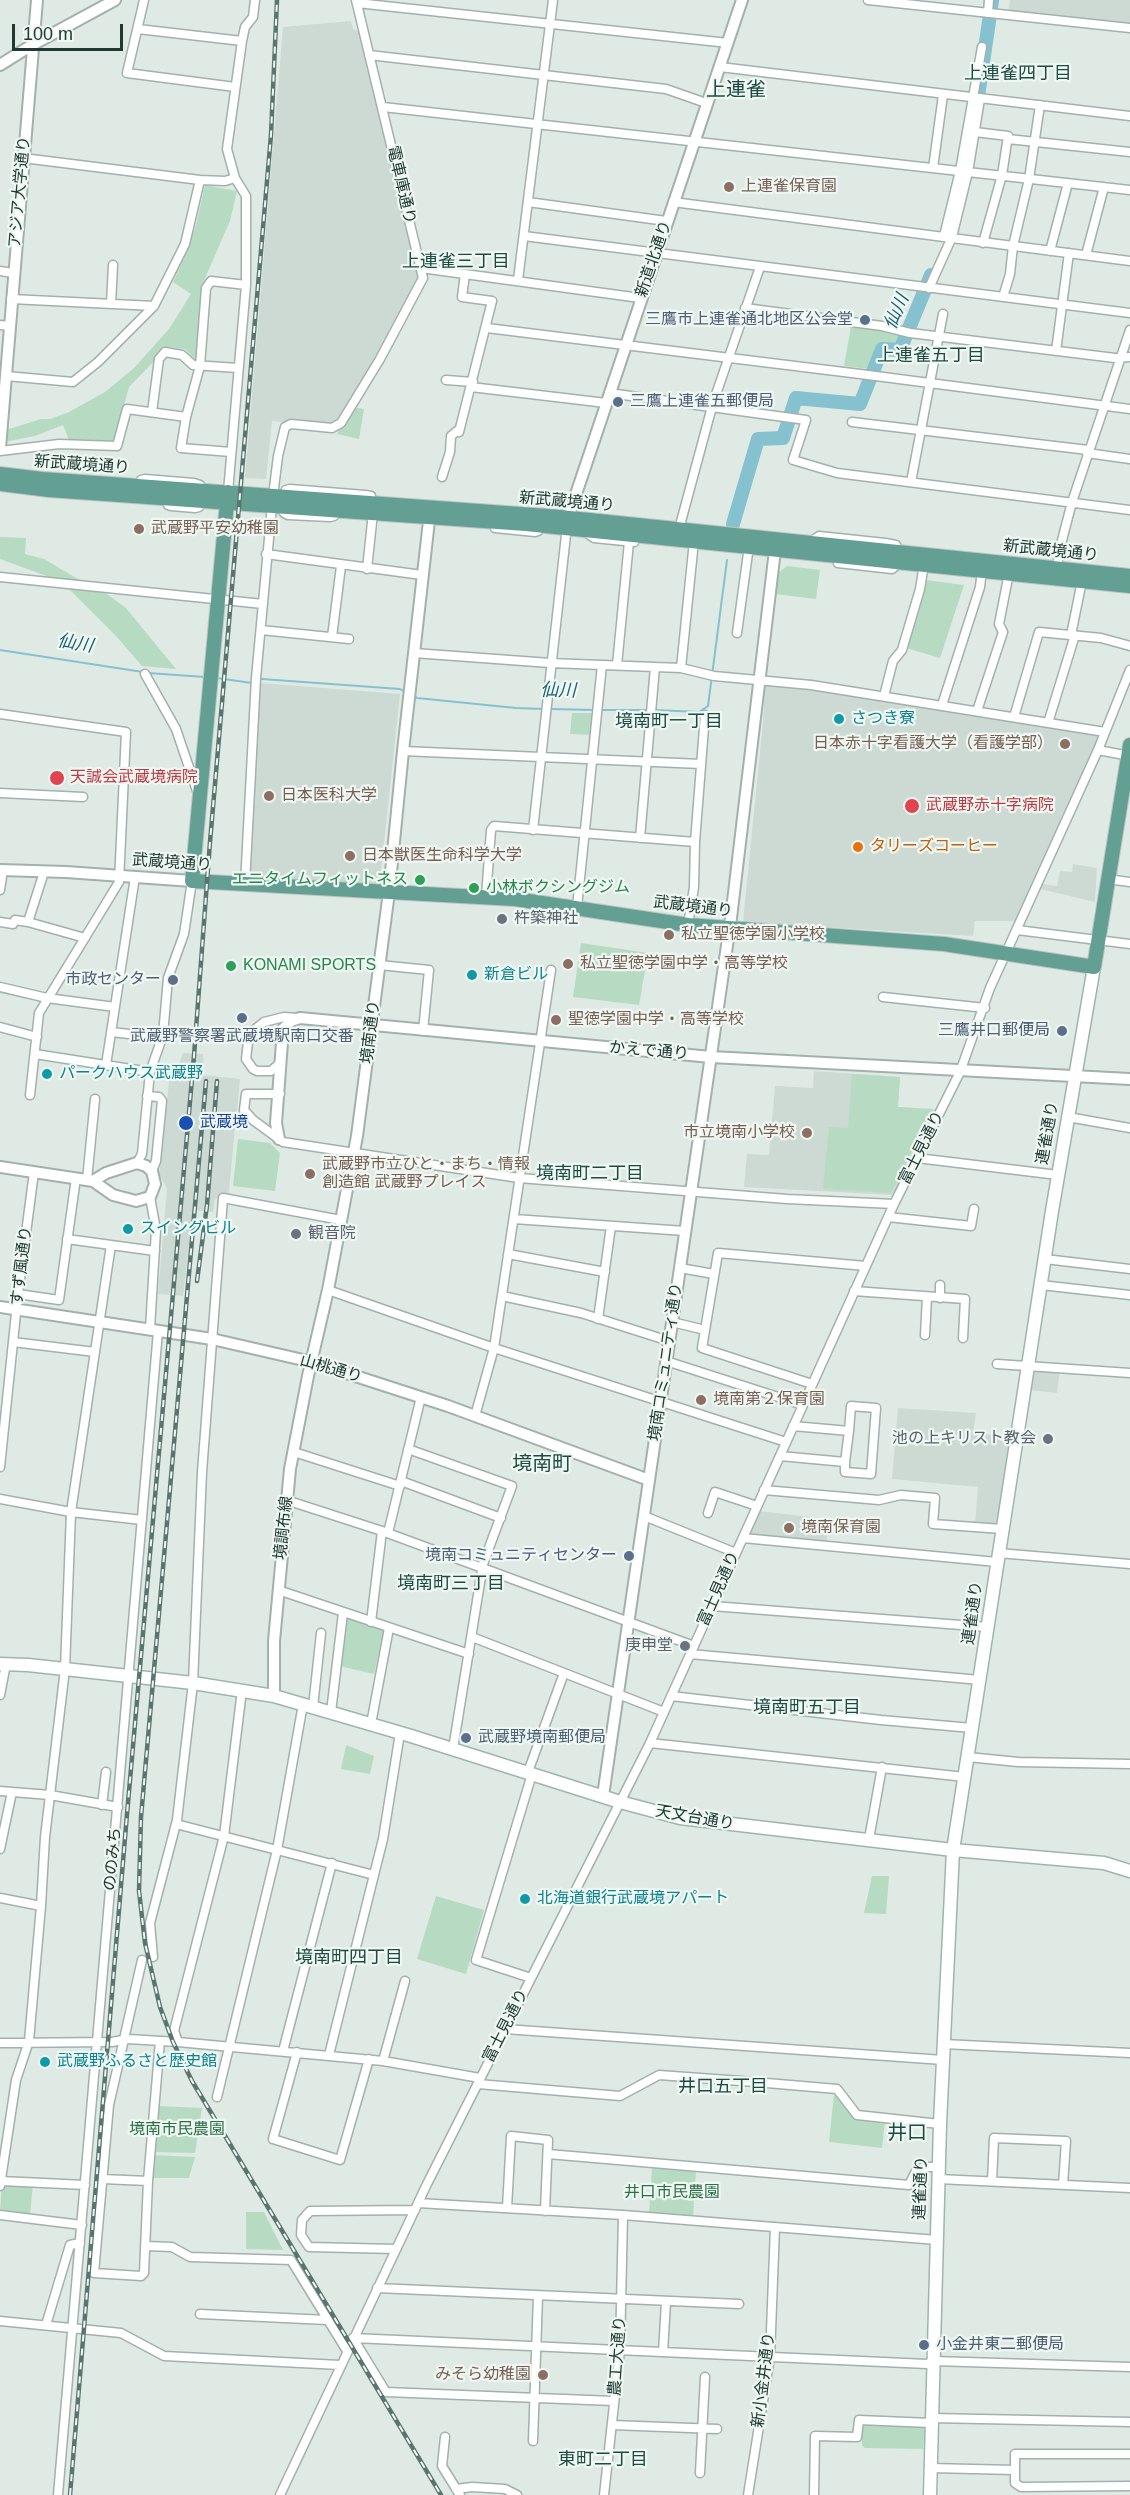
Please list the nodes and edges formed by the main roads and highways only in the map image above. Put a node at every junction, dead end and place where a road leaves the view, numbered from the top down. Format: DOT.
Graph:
graph roads {
  1 [pos="0,474"];
  2 [pos="0,484"];
  3 [pos="202,496"];
  4 [pos="227,497"];
  5 [pos="278,501"];
  6 [pos="372,508"];
  7 [pos="430,512"];
  8 [pos="567,523"];
  9 [pos="687,537"];
  10 [pos="776,544"];
  11 [pos="900,557"];
  12 [pos="1130,576"];
  13 [pos="1130,586"];
  14 [pos="1129,752"];
  15 [pos="1094,967"];
  16 [pos="3,1664"];
  17 [pos="953,1850"];
  18 [pos="1130,1871"];
  19 [pos="930,2495"];
  1 -- 3 [label="main road, 新武蔵境通り"];
  2 -- 3 [label="main road, 新武蔵境通り"];
  3 -- 4 [label="main road, 新武蔵境通り"];
  4 -- 5 [label="main road, 新武蔵境通り"];
  4 -- 15 [label="main road, 武蔵境通り"];
  5 -- 6 [label="main road, 新武蔵境通り"];
  5 -- 6 [label="main road, 新武蔵境通り"];
  6 -- 7 [label="main road, 新武蔵境通り"];
  7 -- 8 [label="main road, 新武蔵境通り"];
  7 -- 8 [label="main road, 新武蔵境通り"];
  8 -- 9 [label="main road, 新武蔵境通り"];
  8 -- 9 [label="main road, 新武蔵境通り"];
  9 -- 10 [label="main road, 新武蔵境通り"];
  9 -- 10 [label="main road, 新武蔵境通り"];
  10 -- 11 [label="main road, 新武蔵境通り"];
  11 -- 12 [label="main road, 新武蔵境通り"];
  11 -- 13 [label="main road, 新武蔵境通り"];
  14 -- 15 [label="main road, 連雀通り"];
  15 -- 17 [label="main road, 連雀通り"];
  16 -- 17 [label="main road, 天文台通り"];
  17 -- 18 [label="main road, 天文台通り"];
  17 -- 19 [label="main road, 連雀通り"];
}
